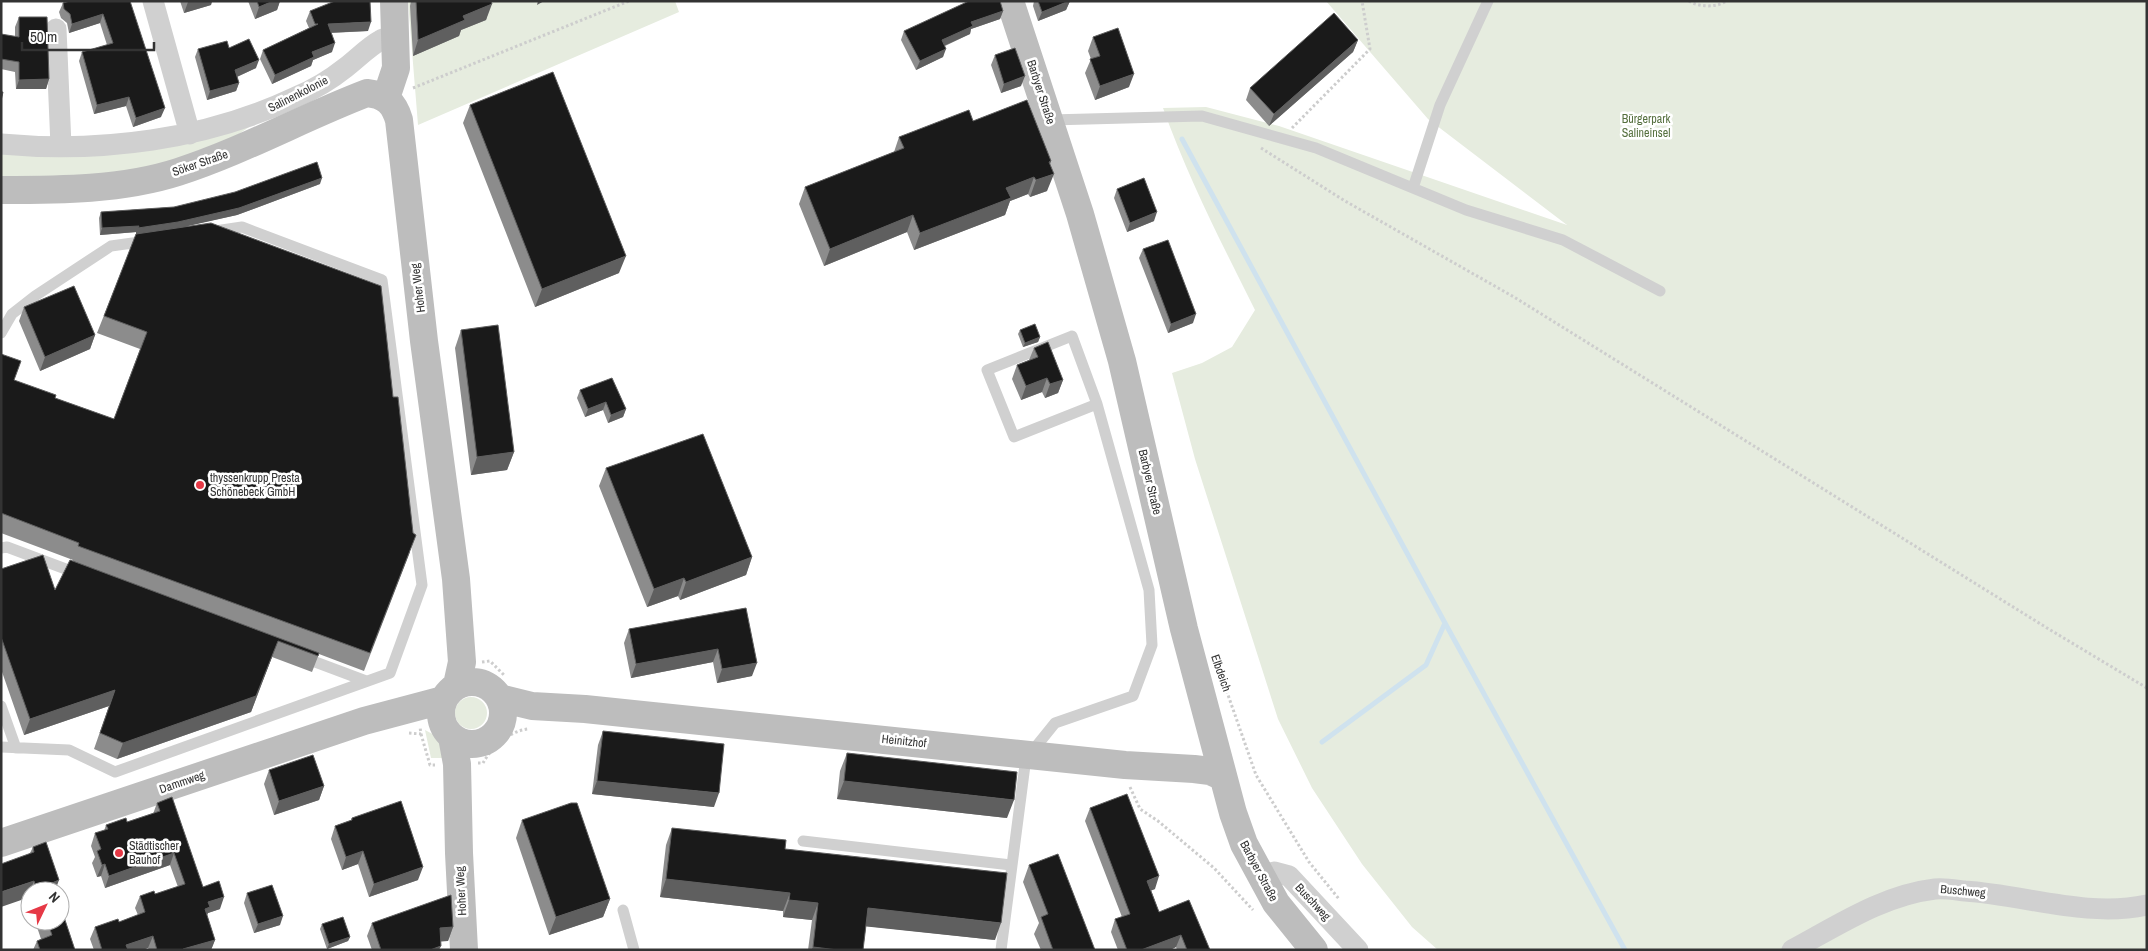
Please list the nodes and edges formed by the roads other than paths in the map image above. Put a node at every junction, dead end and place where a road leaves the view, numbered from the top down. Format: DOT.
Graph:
graph roads {
  1 [pos="153,1"];
  2 [pos="394,1"];
  3 [pos="1010,1"];
  4 [pos="1488,1"];
  5 [pos="56,29"];
  6 [pos="395,38"];
  7 [pos="386,98"];
  8 [pos="1050,120"];
  9 [pos="190,134"];
  10 [pos="1,144"];
  11 [pos="61,146"];
  12 [pos="1413,188"];
  13 [pos="1,190"];
  14 [pos="204,233"];
  15 [pos="157,239"];
  16 [pos="1660,291"];
  17 [pos="1,333"];
  18 [pos="1097,404"];
  19 [pos="1,548"];
  20 [pos="90,578"];
  21 [pos="456,579"];
  22 [pos="292,654"];
  23 [pos="366,681"];
  24 [pos="492,692"];
  25 [pos="450,693"];
  26 [pos="1,706"];
  27 [pos="585,708"];
  28 [pos="364,721"];
  29 [pos="439,734"];
  30 [pos="485,745"];
  31 [pos="1,747"];
  32 [pos="16,748"];
  33 [pos="1030,754"];
  34 [pos="1221,776"];
  35 [pos="459,832"];
  36 [pos="803,841"];
  37 [pos="1,844"];
  38 [pos="1011,865"];
  39 [pos="1260,876"];
  40 [pos="2147,905"];
  41 [pos="624,910"];
  42 [pos="464,950"];
  43 [pos="634,950"];
  44 [pos="1001,950"];
  45 [pos="1314,950"];
  46 [pos="1358,950"];
  47 [pos="1792,950"];
  1 -- 9 [label="street"];
  2 -- 6 [label="street"];
  3 -- 8 [label="street, Barbyer Straße"];
  4 -- 12 [label="lane"];
  5 -- 11 [label="street"];
  6 -- 7 [label="street"];
  6 -- 9 [label="street, Salinenkolonie"];
  7 -- 13 [label="street, Söker Straße"];
  7 -- 21 [label="street, Hoher Weg"];
  8 -- 12 [label="lane"];
  8 -- 34 [label="street, Barbyer Straße"];
  9 -- 11 [label="street, Salinenkolonie"];
  10 -- 11 [label="street, Salinenkolonie"];
  12 -- 16 [label="lane"];
  14 -- 23 [label="lane"];
  15 -- 17 [label="lane"];
  18 -- 18 [label="lane"];
  18 -- 33 [label="lane"];
  19 -- 20 [label="lane"];
  21 -- 24 [label="street, Hoher Weg"];
  21 -- 25 [label="street, Hoher Weg"];
  22 -- 23 [label="lane"];
  23 -- 32 [label="lane"];
  24 -- 25 [label="street"];
  24 -- 27 [label="street, Heinitzhof"];
  24 -- 30 [label="street"];
  25 -- 28 [label="street, Dammweg"];
  25 -- 29 [label="street"];
  26 -- 32 [label="lane"];
  27 -- 30 [label="street, Heinitzhof"];
  27 -- 33 [label="street, Heinitzhof"];
  28 -- 29 [label="street, Dammweg"];
  28 -- 37 [label="street, Dammweg"];
  29 -- 30 [label="street"];
  29 -- 35 [label="street, Hoher Weg"];
  30 -- 35 [label="street, Hoher Weg"];
  31 -- 32 [label="lane"];
  33 -- 34 [label="street, Heinitzhof"];
  33 -- 38 [label="lane"];
  34 -- 39 [label="street, Barbyer Straße"];
  35 -- 42 [label="street, Hoher Weg"];
  36 -- 38 [label="lane"];
  38 -- 44 [label="lane"];
  39 -- 45 [label="street, Barbyer Straße"];
  39 -- 46 [label="street, Buschweg"];
  40 -- 47 [label="street, Buschweg"];
  41 -- 43 [label="lane"];
}
